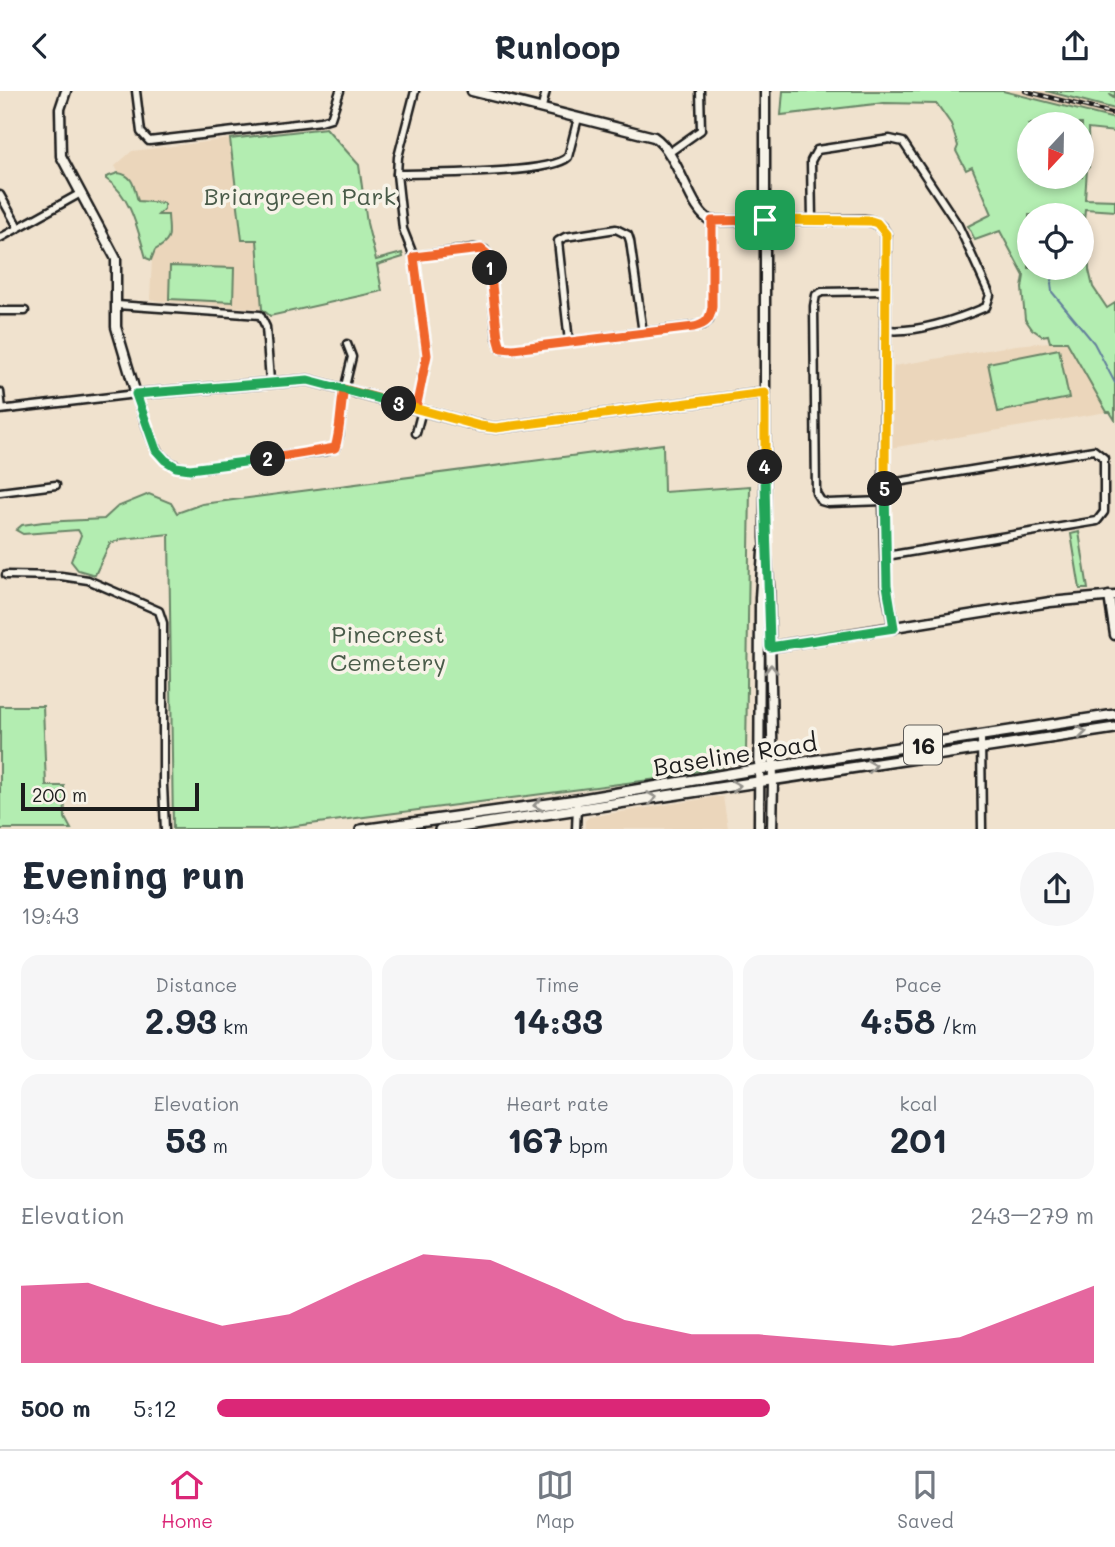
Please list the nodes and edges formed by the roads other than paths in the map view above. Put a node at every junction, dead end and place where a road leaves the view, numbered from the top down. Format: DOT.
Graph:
graph roads {
  1 [pos="66,91"];
  2 [pos="136,91"];
  3 [pos="341,91"];
  4 [pos="415,91"];
  5 [pos="472,91"];
  6 [pos="546,91"];
  7 [pos="700,91"];
  8 [pos="765,91"];
  9 [pos="542,107"];
  10 [pos="578,118"];
  11 [pos="670,152"];
  12 [pos="397,174"];
  13 [pos="81,193"];
  14 [pos="0,195"];
  15 [pos="765,220"];
  16 [pos="812,220"];
  17 [pos="712,221"];
  18 [pos="19,227"];
  19 [pos="0,238"];
  20 [pos="414,257"];
  21 [pos="885,291"];
  22 [pos="117,305"];
  23 [pos="0,311"];
  24 [pos="25,311"];
  25 [pos="886,330"];
  26 [pos="643,333"];
  27 [pos="569,342"];
  28 [pos="347,344"];
  29 [pos="270,381"];
  30 [pos="344,389"];
  31 [pos="0,392"];
  32 [pos="765,393"];
  33 [pos="136,394"];
  34 [pos="1,409"];
  35 [pos="419,409"];
  36 [pos="416,433"];
  37 [pos="885,484"];
  38 [pos="56,485"];
  39 [pos="0,492"];
  40 [pos="884,501"];
  41 [pos="765,538"];
  42 [pos="886,556"];
  43 [pos="6,575"];
  44 [pos="1112,596"];
  45 [pos="894,628"];
  46 [pos="1115,635"];
  47 [pos="770,647"];
  48 [pos="1115,715"];
  49 [pos="1115,728"];
  50 [pos="981,737"];
  51 [pos="982,748"];
  52 [pos="772,767"];
  53 [pos="760,769"];
  54 [pos="773,781"];
  55 [pos="760,783"];
  56 [pos="577,800"];
  57 [pos="577,810"];
  58 [pos="165,829"];
  59 [pos="361,829"];
  60 [pos="440,829"];
  61 [pos="576,829"];
  62 [pos="759,829"];
  63 [pos="772,829"];
  64 [pos="982,829"];
  1 -- 13 [label="street"];
  2 -- 3 [label="street"];
  4 -- 12 [label="street"];
  5 -- 9 [label="street"];
  6 -- 9 [label="street"];
  7 -- 11 [label="street"];
  8 -- 15 [label="street"];
  9 -- 10 [label="street"];
  10 -- 11 [label="street"];
  10 -- 12 [label="street"];
  11 -- 17 [label="street"];
  12 -- 20 [label="street"];
  13 -- 18 [label="street"];
  13 -- 22 [label="street"];
  14 -- 18 [label="street"];
  15 -- 16 [label="street"];
  15 -- 17 [label="street"];
  15 -- 32 [label="street"];
  16 -- 21 [label="street"];
  16 -- 25 [label="street"];
  17 -- 26 [label="street"];
  18 -- 19 [label="street"];
  20 -- 27 [label="street"];
  20 -- 35 [label="street"];
  21 -- 25 [label="street"];
  21 -- 40 [label="street"];
  22 -- 29 [label="street"];
  22 -- 33 [label="street"];
  23 -- 24 [label="street"];
  25 -- 37 [label="street"];
  26 -- 27 [label="street"];
  26 -- 27 [label="street"];
  28 -- 30 [label="street"];
  29 -- 30 [label="street"];
  29 -- 33 [label="street"];
  30 -- 33 [label="street"];
  30 -- 35 [label="street"];
  31 -- 34 [label="street"];
  32 -- 35 [label="street"];
  32 -- 41 [label="street"];
  33 -- 34 [label="street"];
  35 -- 36 [label="street"];
  37 -- 40 [label="street"];
  37 -- 42 [label="street"];
  38 -- 39 [label="street"];
  40 -- 42 [label="street"];
  41 -- 47 [label="street"];
  41 -- 53 [label="street"];
  42 -- 45 [label="street"];
  43 -- 58 [label="street"];
  44 -- 45 [label="street"];
  44 -- 46 [label="street"];
  45 -- 47 [label="street"];
  52 -- 47 [label="street, one-way"];
  48 -- 50 [label="main road, Baseline Road / 16"];
  51 -- 49 [label="main road, Baseline Road / 16, one-way"];
  50 -- 51 [label="street"];
  50 -- 52 [label="main road, Baseline Road / 16"];
  54 -- 51 [label="main road, Baseline Road / 16, one-way"];
  51 -- 64 [label="street"];
  52 -- 53 [label="main road, Baseline Road / 16"];
  52 -- 54 [label="street"];
  53 -- 55 [label="street"];
  53 -- 56 [label="main road, Baseline Road / 16"];
  54 -- 55 [label="main road, Baseline Road / 16"];
  54 -- 63 [label="street"];
  57 -- 55 [label="main road, Baseline Road / 16, one-way"];
  55 -- 62 [label="street"];
  56 -- 57 [label="street"];
  56 -- 59 [label="main road, Baseline Road / 16, one-way"];
  57 -- 60 [label="main road, Baseline Road / 16"];
  57 -- 61 [label="street"];
}
